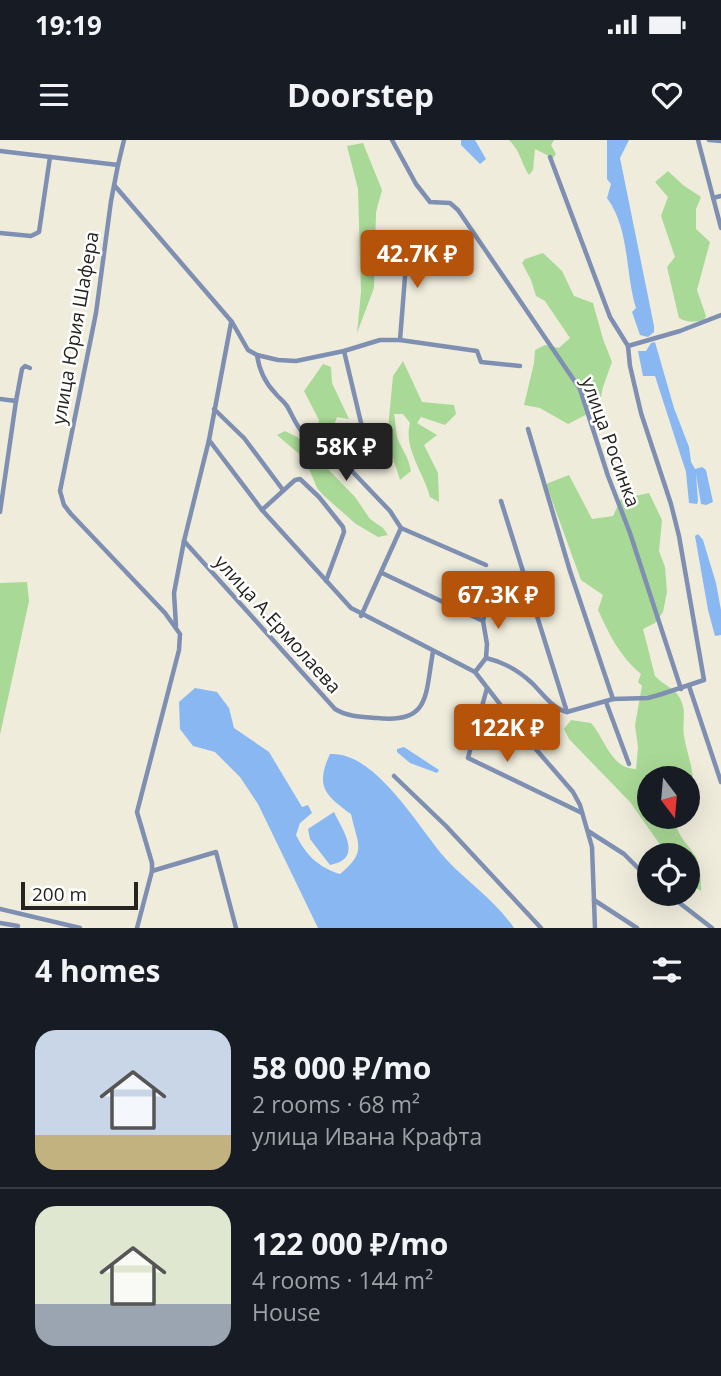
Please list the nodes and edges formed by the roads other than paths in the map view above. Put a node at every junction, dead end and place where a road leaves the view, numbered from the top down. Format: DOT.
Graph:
graph roads {
  1 [pos="124,140"];
  2 [pos="392,140"];
  3 [pos="698,140"];
  4 [pos="709,140"];
  5 [pos="721,141"];
  6 [pos="0,152"];
  7 [pos="50,157"];
  8 [pos="550,157"];
  9 [pos="118,165"];
  10 [pos="114,185"];
  11 [pos="721,196"];
  12 [pos="713,198"];
  13 [pos="721,228"];
  14 [pos="0,233"];
  15 [pos="408,239"];
  16 [pos="721,315"];
  17 [pos="232,322"];
  18 [pos="400,340"];
  19 [pos="628,346"];
  20 [pos="344,351"];
  21 [pos="257,355"];
  22 [pos="520,366"];
  23 [pos="30,368"];
  24 [pos="0,399"];
  25 [pos="16,401"];
  26 [pos="214,409"];
  27 [pos="528,429"];
  28 [pos="209,440"];
  29 [pos="324,442"];
  30 [pos="283,490"];
  31 [pos="501,501"];
  32 [pos="262,510"];
  33 [pos="0,512"];
  34 [pos="401,528"];
  35 [pos="184,541"];
  36 [pos="486,565"];
  37 [pos="382,573"];
  38 [pos="326,581"];
  39 [pos="488,601"];
  40 [pos="175,607"];
  41 [pos="164,613"];
  42 [pos="361,615"];
  43 [pos="484,621"];
  44 [pos="176,627"];
  45 [pos="433,652"];
  46 [pos="486,658"];
  47 [pos="475,672"];
  48 [pos="689,686"];
  49 [pos="487,688"];
  50 [pos="681,689"];
  51 [pos="613,699"];
  52 [pos="606,702"];
  53 [pos="567,712"];
  54 [pos="629,764"];
  55 [pos="394,776"];
  56 [pos="721,782"];
  57 [pos="583,814"];
  58 [pos="588,831"];
  59 [pos="637,867"];
  60 [pos="152,871"];
  61 [pos="594,900"];
  62 [pos="684,906"];
  63 [pos="0,909"];
  64 [pos="20,914"];
  65 [pos="0,923"];
  66 [pos="56,925"];
  67 [pos="18,927"];
  68 [pos="80,928"];
  69 [pos="137,928"];
  70 [pos="236,928"];
  71 [pos="541,928"];
  72 [pos="594,928"];
  73 [pos="637,928"];
  74 [pos="712,928"];
  1 -- 9 [label="street, улица Юрия Шафера"];
  2 -- 50 [label="street, улица Росинка"];
  3 -- 12 [label="street"];
  4 -- 5 [label="street"];
  6 -- 7 [label="street"];
  7 -- 9 [label="street"];
  7 -- 14 [label="street"];
  8 -- 19 [label="street"];
  9 -- 10 [label="street, улица Юрия Шафера"];
  10 -- 17 [label="street"];
  10 -- 41 [label="street, улица Юрия Шафера"];
  11 -- 12 [label="street"];
  12 -- 13 [label="street"];
  15 -- 18 [label="street"];
  16 -- 19 [label="street"];
  17 -- 21 [label="street"];
  17 -- 26 [label="street"];
  18 -- 20 [label="street"];
  18 -- 22 [label="street"];
  19 -- 48 [label="street"];
  20 -- 21 [label="street"];
  20 -- 29 [label="street"];
  21 -- 29 [label="street"];
  23 -- 25 [label="street"];
  24 -- 25 [label="street"];
  25 -- 33 [label="street"];
  26 -- 28 [label="street"];
  26 -- 30 [label="street"];
  27 -- 51 [label="street"];
  28 -- 32 [label="street"];
  28 -- 35 [label="street"];
  29 -- 34 [label="street"];
  30 -- 32 [label="street"];
  30 -- 38 [label="street"];
  31 -- 53 [label="street"];
  32 -- 38 [label="street"];
  34 -- 36 [label="street"];
  34 -- 37 [label="street"];
  35 -- 40 [label="street"];
  35 -- 45 [label="street, улица А.Ермолаева"];
  37 -- 42 [label="street"];
  37 -- 43 [label="street"];
  38 -- 42 [label="street"];
  39 -- 43 [label="street"];
  40 -- 41 [label="street"];
  40 -- 44 [label="street"];
  41 -- 44 [label="street"];
  42 -- 45 [label="street"];
  43 -- 46 [label="street"];
  44 -- 60 [label="street"];
  45 -- 47 [label="street"];
  46 -- 47 [label="street"];
  46 -- 53 [label="street"];
  47 -- 49 [label="street"];
  48 -- 50 [label="street"];
  48 -- 56 [label="street"];
  49 -- 57 [label="street"];
  49 -- 57 [label="street"];
  50 -- 51 [label="street"];
  51 -- 52 [label="street"];
  52 -- 53 [label="street"];
  52 -- 54 [label="street"];
  55 -- 71 [label="street"];
  57 -- 58 [label="street"];
  58 -- 59 [label="street"];
  58 -- 61 [label="street"];
  60 -- 69 [label="street"];
  60 -- 70 [label="street"];
  61 -- 72 [label="street"];
  61 -- 73 [label="street"];
  62 -- 74 [label="street"];
  63 -- 64 [label="street"];
  64 -- 66 [label="street"];
  64 -- 67 [label="street"];
  65 -- 67 [label="street"];
  66 -- 68 [label="street"];
}
